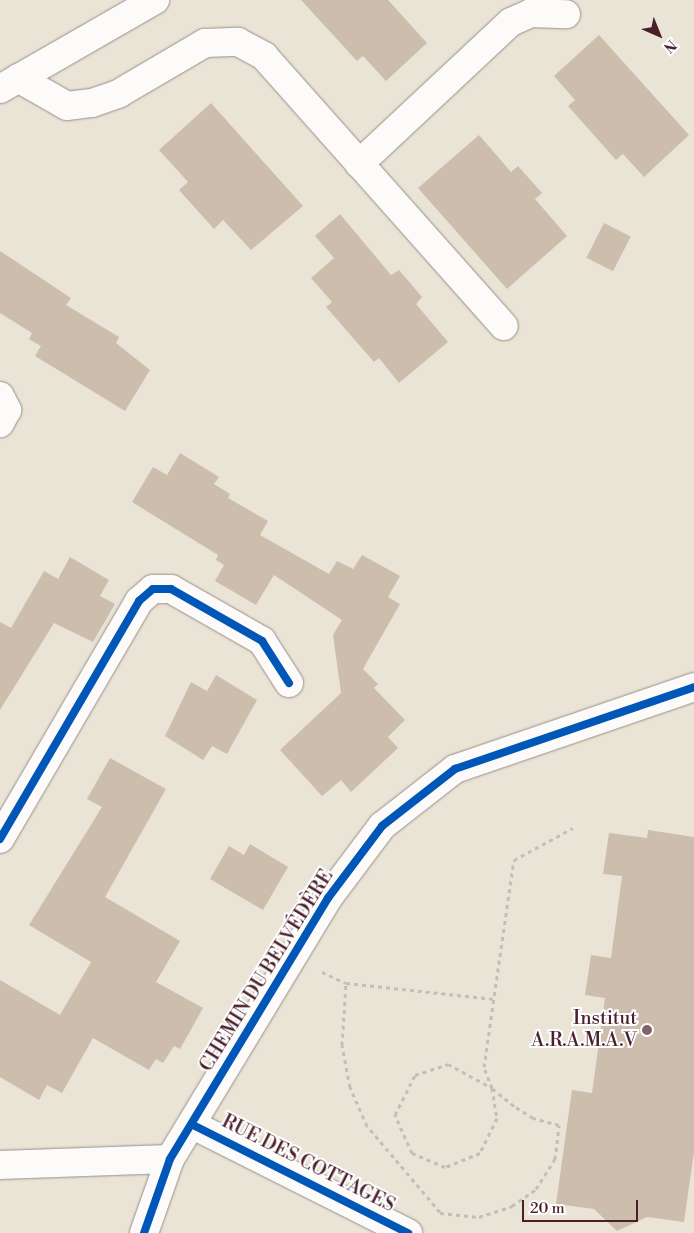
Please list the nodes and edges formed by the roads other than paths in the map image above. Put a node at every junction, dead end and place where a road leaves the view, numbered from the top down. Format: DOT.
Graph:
graph roads {
  1 [pos="155,0"];
  2 [pos="566,14"];
  3 [pos="9,83"];
  4 [pos="359,164"];
  5 [pos="504,326"];
  6 [pos="0,396"];
  7 [pos="0,423"];
  8 [pos="289,683"];
  9 [pos="694,687"];
  10 [pos="0,839"];
  11 [pos="193,1125"];
  12 [pos="170,1159"];
  13 [pos="0,1165"];
  14 [pos="144,1233"];
  15 [pos="408,1233"];
  1 -- 3 [label="street"];
  2 -- 4 [label="street"];
  3 -- 4 [label="street"];
  4 -- 5 [label="street"];
  6 -- 7 [label="street"];
  8 -- 10 [label="street"];
  9 -- 11 [label="street, CHEMIN DU BELVÉDÈRE"];
  11 -- 12 [label="street, CHEMIN DU BELVÉDÈRE"];
  11 -- 15 [label="street, RUE DES COTTAGES"];
  12 -- 13 [label="street"];
  12 -- 14 [label="street, CHEMIN DU BELVÉDÈRE"];
}
